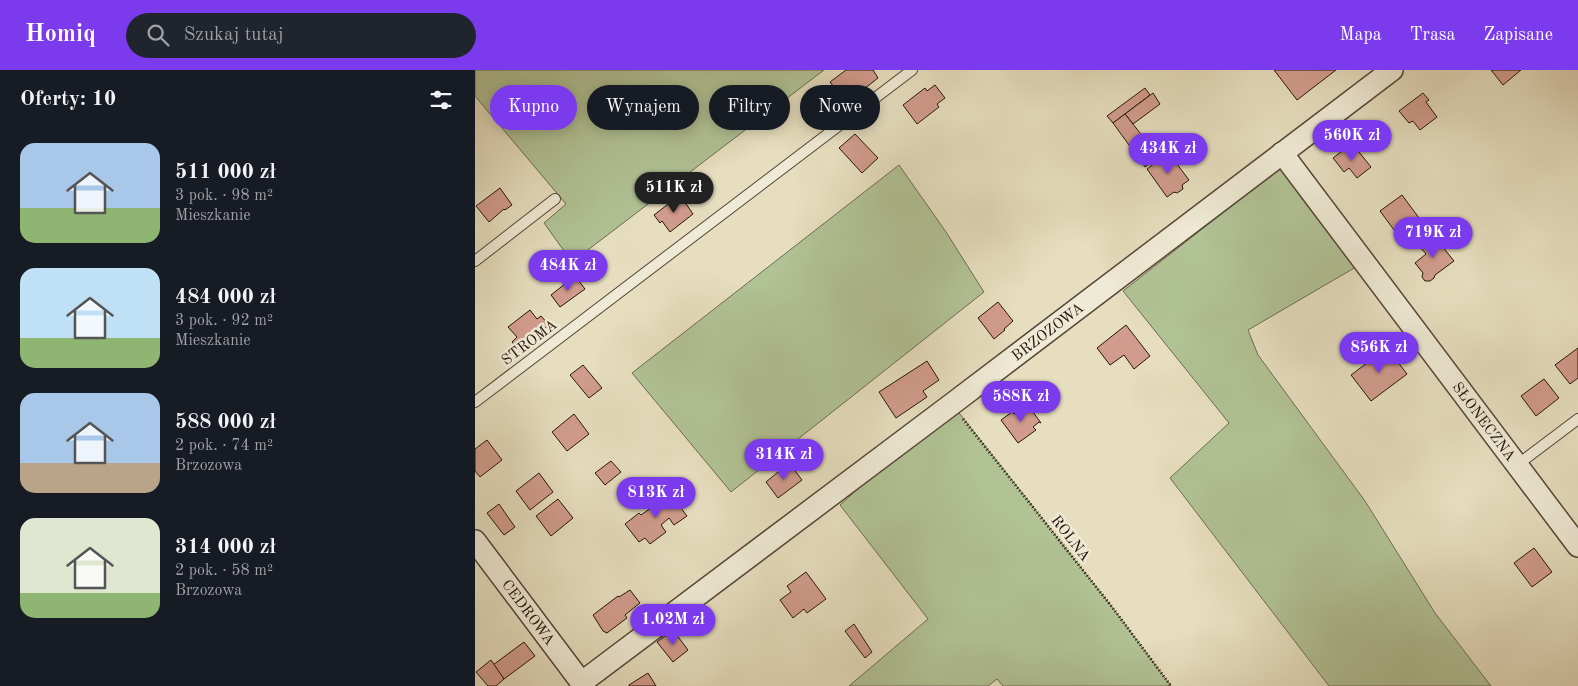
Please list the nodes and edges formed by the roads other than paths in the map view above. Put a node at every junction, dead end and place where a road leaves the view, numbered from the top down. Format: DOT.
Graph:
graph roads {
  1 [pos="913,70"];
  2 [pos="1392,70"];
  3 [pos="1282,153"];
  4 [pos="555,199"];
  5 [pos="475,261"];
  6 [pos="475,402"];
  7 [pos="1578,419"];
  8 [pos="1517,466"];
  9 [pos="475,540"];
  10 [pos="1578,546"];
  11 [pos="582,684"];
  1 -- 6 [label="lane, STROMA"];
  2 -- 3 [label="street, BRZOZOWA"];
  3 -- 8 [label="street, SŁONECZNA"];
  3 -- 11 [label="street, BRZOZOWA"];
  4 -- 5 [label="lane"];
  7 -- 8 [label="lane"];
  8 -- 10 [label="street, SŁONECZNA"];
  9 -- 11 [label="street, CEDROWA"];
}
